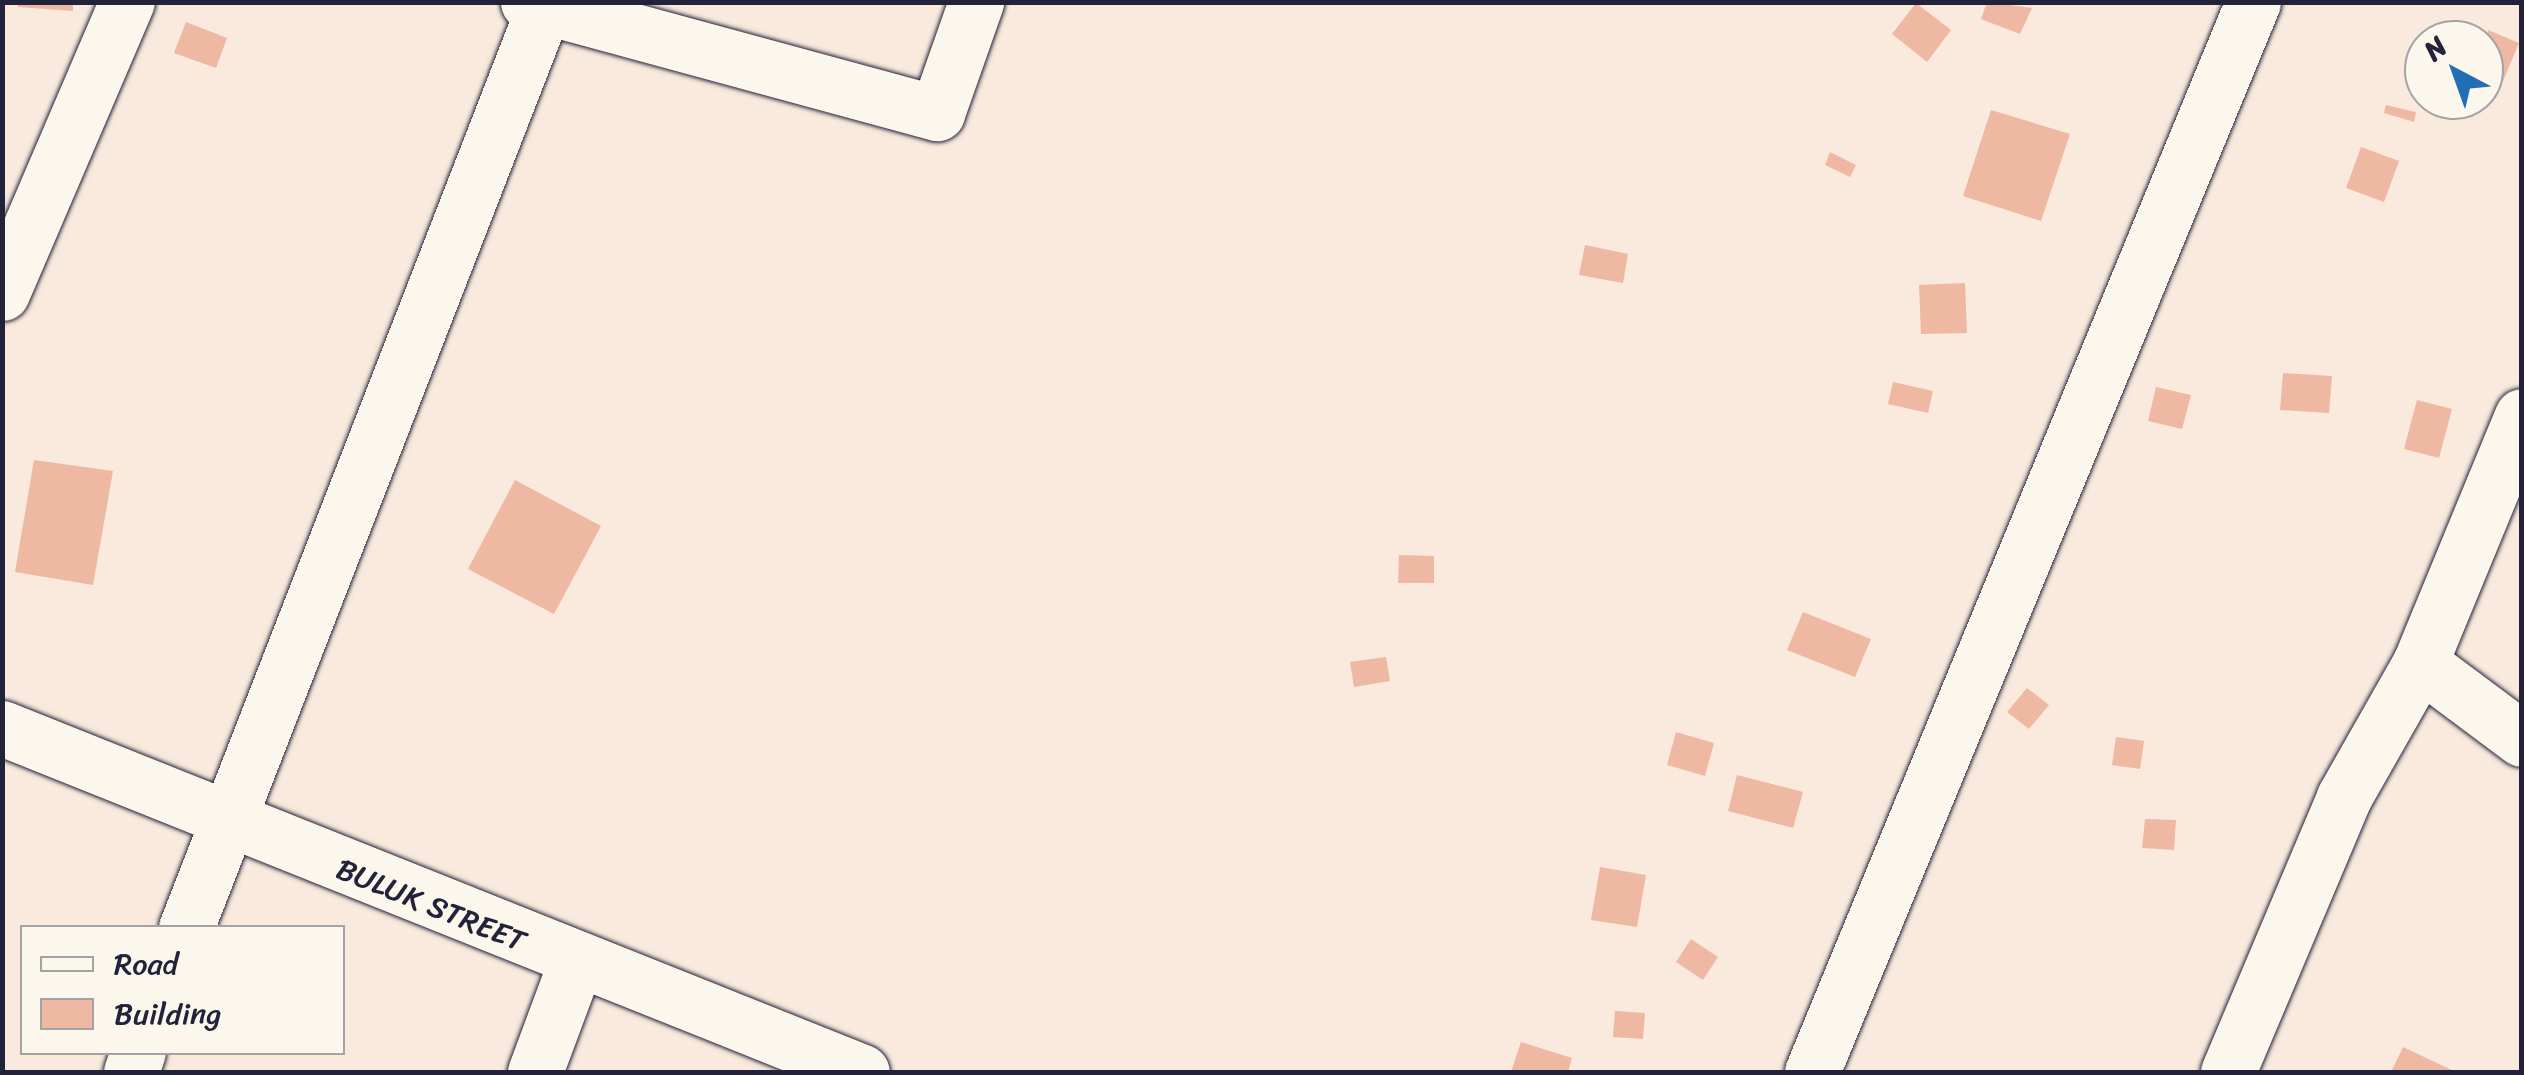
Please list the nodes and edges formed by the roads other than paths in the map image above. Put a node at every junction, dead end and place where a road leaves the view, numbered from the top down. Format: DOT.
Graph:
graph roads {
  1 [pos="127,2"];
  2 [pos="976,2"];
  3 [pos="2254,2"];
  4 [pos="539,5"];
  5 [pos="2,293"];
  6 [pos="2522,416"];
  7 [pos="2420,663"];
  8 [pos="2,728"];
  9 [pos="2522,739"];
  10 [pos="226,824"];
  11 [pos="187,925"];
  12 [pos="576,962"];
  13 [pos="535,1072"];
  14 [pos="862,1072"];
  15 [pos="1812,1072"];
  16 [pos="2228,1072"];
  1 -- 5 [label="street"];
  2 -- 4 [label="street"];
  3 -- 15 [label="street"];
  4 -- 10 [label="street"];
  6 -- 7 [label="street"];
  7 -- 9 [label="street"];
  7 -- 16 [label="street"];
  8 -- 10 [label="street, BULUK STREET"];
  10 -- 11 [label="street"];
  10 -- 12 [label="street, BULUK STREET"];
  12 -- 13 [label="street"];
  12 -- 14 [label="street, BULUK STREET"];
}
